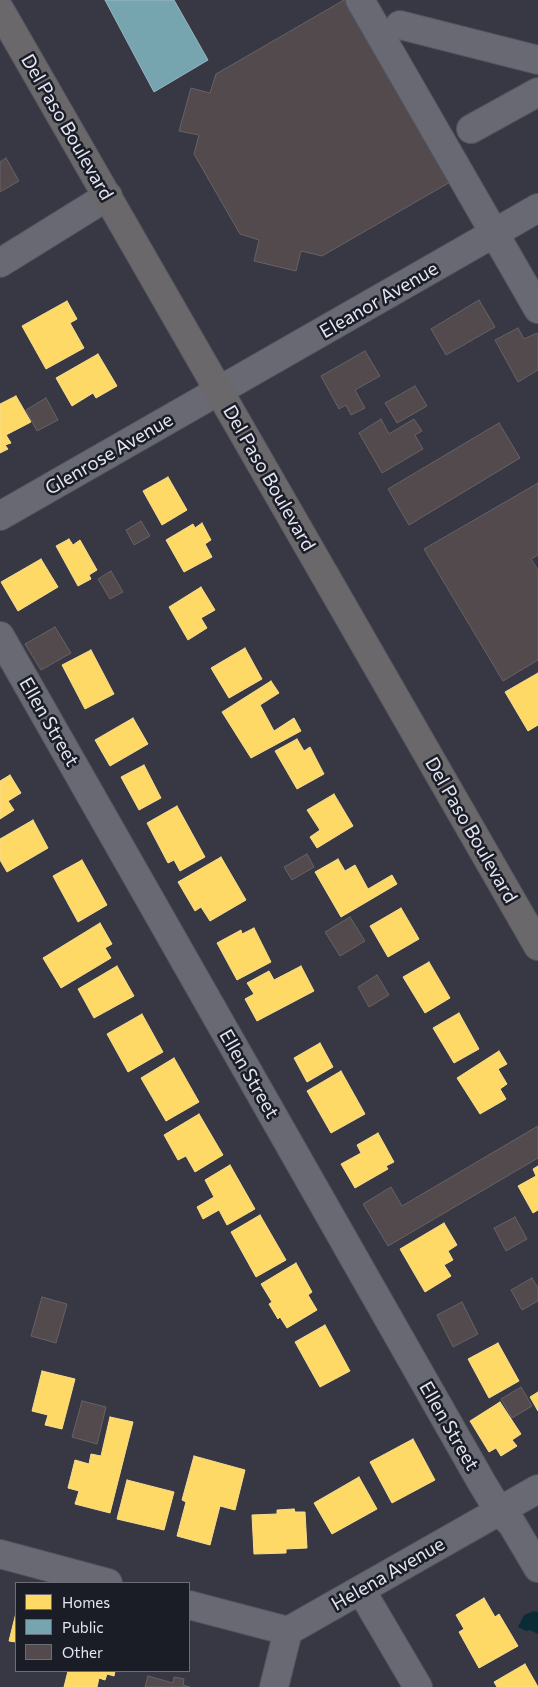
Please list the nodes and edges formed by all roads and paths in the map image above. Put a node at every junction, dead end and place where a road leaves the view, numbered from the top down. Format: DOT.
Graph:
graph roads {
  1 [pos="360,0"];
  2 [pos="3,22"];
  3 [pos="400,25"];
  4 [pos="538,60"];
  5 [pos="538,92"];
  6 [pos="471,129"];
  7 [pos="108,196"];
  8 [pos="538,208"];
  9 [pos="495,234"];
  10 [pos="0,263"];
  11 [pos="538,309"];
  12 [pos="219,391"];
  13 [pos="0,516"];
  14 [pos="0,636"];
  15 [pos="538,946"];
  16 [pos="538,1489"];
  17 [pos="499,1511"];
  18 [pos="0,1554"];
  19 [pos="538,1568"];
  20 [pos="104,1582"];
  21 [pos="361,1590"];
  22 [pos="190,1605"];
  23 [pos="288,1631"];
  24 [pos="274,1687"];
  25 [pos="418,1687"];
  1 -- 9 [label="street"];
  2 -- 7 [label="main road, Del Paso Boulevard"];
  3 -- 4 [label="street"];
  5 -- 6 [label="street"];
  7 -- 10 [label="street"];
  7 -- 12 [label="main road, Del Paso Boulevard"];
  8 -- 9 [label="street, Eleanor Avenue"];
  9 -- 11 [label="street"];
  9 -- 12 [label="street, Eleanor Avenue"];
  12 -- 13 [label="street, Glenrose Avenue"];
  12 -- 15 [label="main road, Del Paso Boulevard"];
  14 -- 17 [label="street, Ellen Street"];
  16 -- 17 [label="street, Helena Avenue"];
  17 -- 19 [label="street, Ellen Street"];
  17 -- 21 [label="street, Helena Avenue"];
  18 -- 20 [label="street"];
  21 -- 23 [label="street, Helena Avenue"];
  21 -- 25 [label="street"];
  22 -- 23 [label="street"];
  23 -- 24 [label="street"];
}
